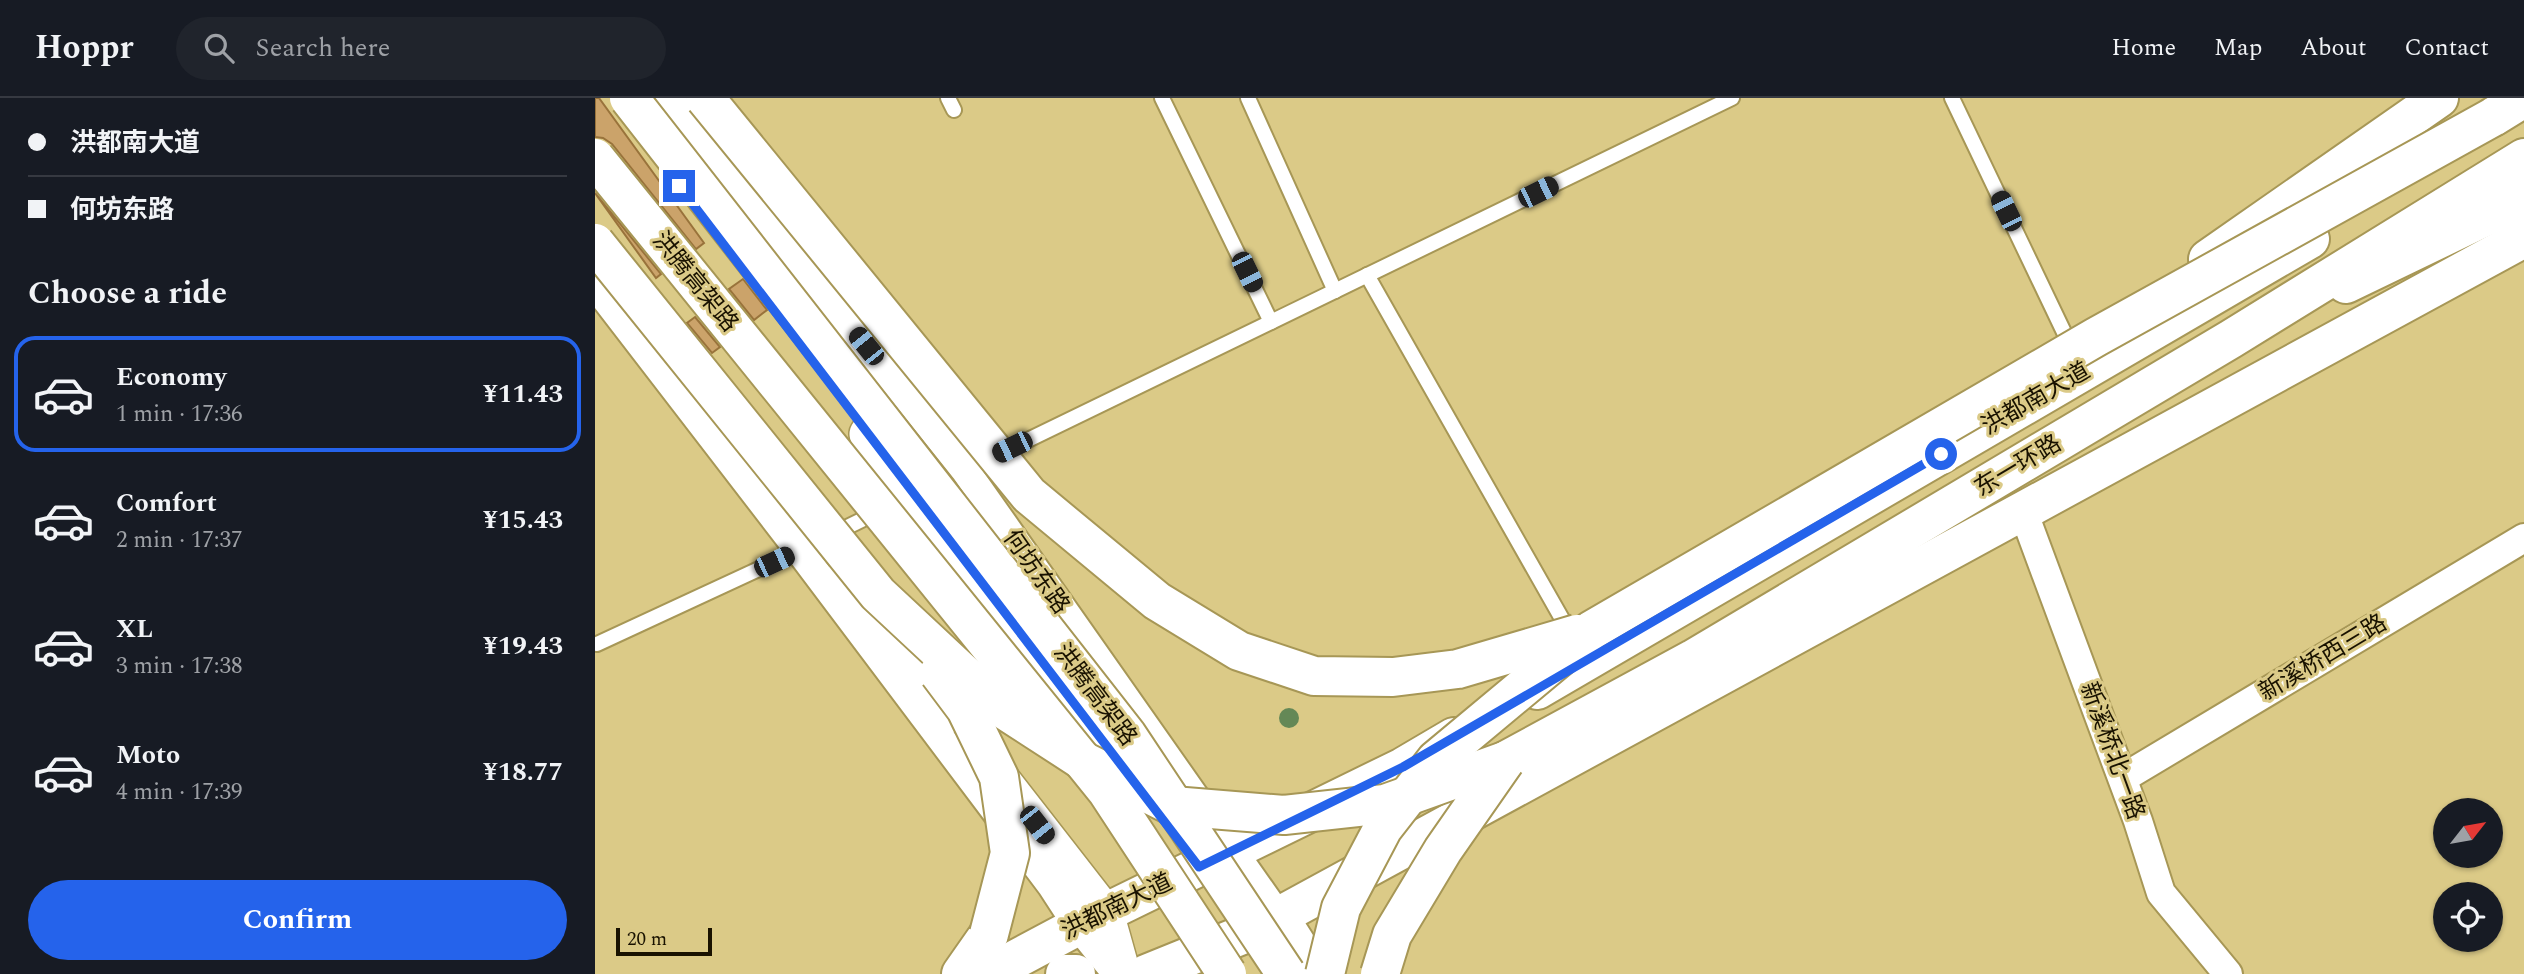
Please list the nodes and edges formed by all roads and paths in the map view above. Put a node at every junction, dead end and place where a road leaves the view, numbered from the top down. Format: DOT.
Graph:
graph roads {
  1 [pos="612,98"];
  2 [pos="628,98"];
  3 [pos="668,98"];
  4 [pos="705,98"];
  5 [pos="1162,98"];
  6 [pos="1248,98"];
  7 [pos="1733,98"];
  8 [pos="1952,98"];
  9 [pos="2439,98"];
  10 [pos="2524,98"];
  11 [pos="2524,114"];
  12 [pos="595,158"];
  13 [pos="2523,162"];
  14 [pos="2524,198"];
  15 [pos="2524,238"];
  16 [pos="595,243"];
  17 [pos="595,260"];
  18 [pos="1367,275"];
  19 [pos="595,285"];
  20 [pos="1335,291"];
  21 [pos="1271,322"];
  22 [pos="2231,340"];
  23 [pos="2090,354"];
  24 [pos="928,488"];
  25 [pos="2023,511"];
  26 [pos="2524,538"];
  27 [pos="808,546"];
  28 [pos="878,594"];
  29 [pos="597,644"];
  30 [pos="1589,645"];
  31 [pos="1505,761"];
  32 [pos="2123,778"];
  33 [pos="1232,850"];
  34 [pos="1199,867"];
  35 [pos="1279,916"];
  36 [pos="1091,919"];
  37 [pos="961,974"];
  38 [pos="988,974"];
  39 [pos="1065,974"];
  40 [pos="1076,974"];
  41 [pos="1120,974"];
  42 [pos="1146,974"];
  43 [pos="1227,974"];
  44 [pos="1286,974"];
  45 [pos="1315,974"];
  46 [pos="1325,974"];
  47 [pos="1380,974"];
  48 [pos="2228,974"];
  1 -- 24 [label="street, 何坊东路"];
  2 -- 44 [label="main road, 洪腾高架路, bridge"];
  3 -- 24 [label="street, 何坊东路"];
  4 -- 30 [label="main road, bridge"];
  5 -- 21 [label="lane"];
  6 -- 20 [label="lane"];
  7 -- 18 [label="lane"];
  8 -- 23 [label="lane"];
  9 -- 23 [label="main road, bridge"];
  10 -- 23 [label="main road, bridge"];
  11 -- 23 [label="main road, 洪都南大道"];
  12 -- 43 [label="main road, 洪腾高架路, bridge"];
  13 -- 22 [label="main road, 东一环路"];
  14 -- 22 [label="main road"];
  15 -- 25 [label="main road"];
  16 -- 28 [label="main road, bridge"];
  17 -- 27 [label="street"];
  18 -- 20 [label="lane"];
  18 -- 30 [label="lane"];
  19 -- 27 [label="street"];
  20 -- 21 [label="lane"];
  21 -- 24 [label="lane"];
  22 -- 31 [label="main road, 东一环路"];
  23 -- 30 [label="main road, bridge"];
  24 -- 27 [label="lane"];
  24 -- 33 [label="street, 何坊东路"];
  24 -- 34 [label="street, 何坊东路"];
  25 -- 32 [label="street, 新溪桥北一路"];
  25 -- 35 [label="main road"];
  26 -- 32 [label="street, 新溪桥西三路"];
  27 -- 29 [label="lane"];
  27 -- 36 [label="street"];
  28 -- 31 [label="main road, 东一环路, bridge"];
  28 -- 37 [label="main road, bridge"];
  30 -- 33 [label="main road, 洪都南大道"];
  30 -- 46 [label="main road, bridge"];
  31 -- 47 [label="main road, bridge"];
  32 -- 48 [label="street, 新溪桥北一路"];
  33 -- 34 [label="main road, 洪都南大道"];
  33 -- 35 [label="street, 何坊东路"];
  34 -- 35 [label="street, 何坊东路"];
  34 -- 36 [label="main road, 洪都南大道"];
  35 -- 42 [label="main road"];
  35 -- 45 [label="main road"];
  36 -- 38 [label="main road, 洪都南大道"];
  36 -- 41 [label="street"];
  39 -- 40 [label="main road"];
}
